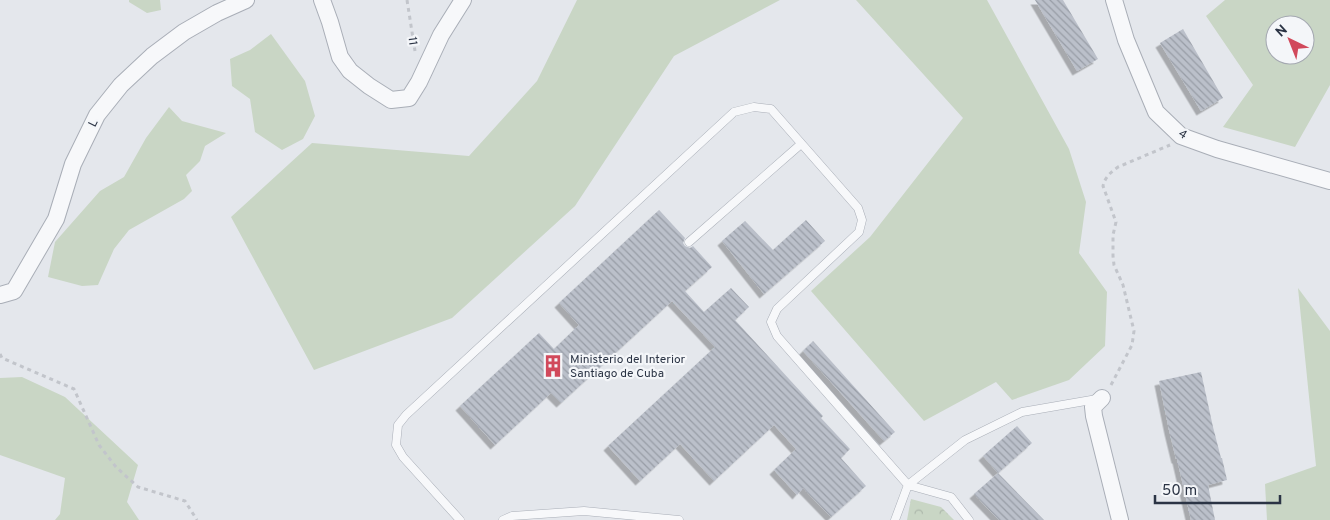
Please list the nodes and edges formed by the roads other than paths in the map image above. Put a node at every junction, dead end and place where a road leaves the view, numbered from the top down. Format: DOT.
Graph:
graph roads {
  1 [pos="246,0"];
  2 [pos="322,0"];
  3 [pos="463,0"];
  4 [pos="1114,0"];
  5 [pos="801,144"];
  6 [pos="1330,181"];
  7 [pos="689,242"];
  8 [pos="0,296"];
  9 [pos="1102,398"];
  10 [pos="908,485"];
  11 [pos="460,520"];
  12 [pos="503,520"];
  13 [pos="679,520"];
  14 [pos="895,520"];
  15 [pos="969,520"];
  16 [pos="1120,520"];
  1 -- 8 [label="street, L"];
  2 -- 3 [label="street"];
  4 -- 6 [label="street, 4"];
  5 -- 7 [label="lane"];
  5 -- 10 [label="lane"];
  5 -- 11 [label="lane"];
  9 -- 10 [label="lane"];
  9 -- 16 [label="street"];
  10 -- 14 [label="lane"];
  10 -- 15 [label="lane"];
  12 -- 13 [label="lane"];
}
